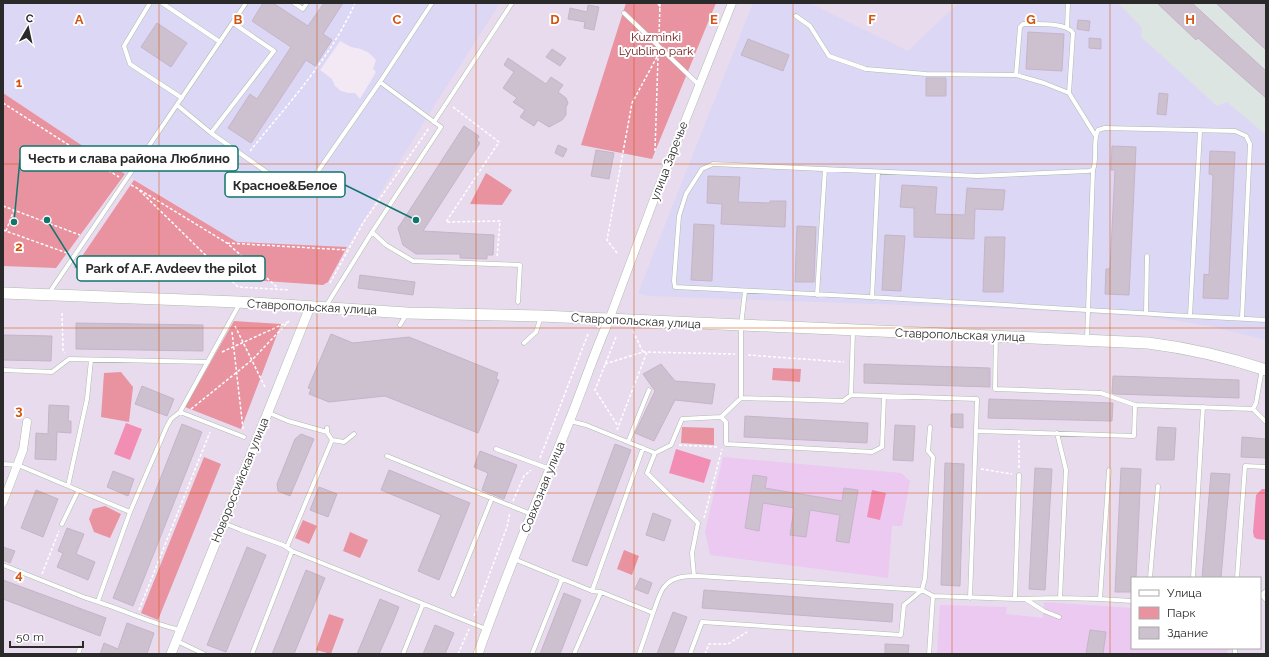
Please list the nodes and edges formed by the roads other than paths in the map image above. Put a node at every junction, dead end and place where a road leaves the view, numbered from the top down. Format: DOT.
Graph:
graph roads {
  1 [pos="150,3"];
  2 [pos="162,3"];
  3 [pos="246,3"];
  4 [pos="294,3"];
  5 [pos="307,3"];
  6 [pos="432,3"];
  7 [pos="512,3"];
  8 [pos="732,3"];
  9 [pos="1068,3"];
  10 [pos="624,13"];
  11 [pos="796,16"];
  12 [pos="233,23"];
  13 [pos="1067,28"];
  14 [pos="220,42"];
  15 [pos="1016,75"];
  16 [pos="380,82"];
  17 [pos="699,85"];
  18 [pos="1069,93"];
  19 [pos="182,98"];
  20 [pos="177,105"];
  21 [pos="434,122"];
  22 [pos="1200,130"];
  23 [pos="211,133"];
  24 [pos="1095,135"];
  25 [pos="825,169"];
  26 [pos="1093,170"];
  27 [pos="878,172"];
  28 [pos="372,232"];
  29 [pos="1146,256"];
  30 [pos="745,291"];
  31 [pos="3,293"];
  32 [pos="48,295"];
  33 [pos="817,295"];
  34 [pos="872,298"];
  35 [pos="240,302"];
  36 [pos="518,302"];
  37 [pos="310,307"];
  38 [pos="325,308"];
  39 [pos="1088,310"];
  40 [pos="407,312"];
  41 [pos="1146,313"];
  42 [pos="541,316"];
  43 [pos="1190,316"];
  44 [pos="1242,318"];
  45 [pos="609,320"];
  46 [pos="1266,320"];
  47 [pos="400,325"];
  48 [pos="741,326"];
  49 [pos="853,330"];
  50 [pos="996,336"];
  51 [pos="1087,340"];
  52 [pos="524,342"];
  53 [pos="91,360"];
  54 [pos="208,362"];
  55 [pos="3,370"];
  56 [pos="1264,370"];
  57 [pos="648,390"];
  58 [pos="851,395"];
  59 [pos="884,396"];
  60 [pos="741,398"];
  61 [pos="1135,405"];
  62 [pos="1202,407"];
  63 [pos="1252,409"];
  64 [pos="180,412"];
  65 [pos="267,412"];
  66 [pos="721,417"];
  67 [pos="570,421"];
  68 [pos="27,422"];
  69 [pos="1266,422"];
  70 [pos="930,427"];
  71 [pos="976,430"];
  72 [pos="1057,433"];
  73 [pos="354,434"];
  74 [pos="244,437"];
  75 [pos="332,440"];
  76 [pos="628,442"];
  77 [pos="643,448"];
  78 [pos="496,449"];
  79 [pos="655,453"];
  80 [pos="387,456"];
  81 [pos="3,464"];
  82 [pos="18,465"];
  83 [pos="1266,467"];
  84 [pos="550,469"];
  85 [pos="1109,470"];
  86 [pos="1019,475"];
  87 [pos="68,486"];
  88 [pos="1158,486"];
  89 [pos="78,491"];
  90 [pos="492,498"];
  91 [pos="3,502"];
  92 [pos="130,512"];
  93 [pos="532,514"];
  94 [pos="224,523"];
  95 [pos="62,524"];
  96 [pos="287,547"];
  97 [pos="292,551"];
  98 [pos="514,559"];
  99 [pos="3,565"];
  100 [pos="694,576"];
  101 [pos="1150,577"];
  102 [pos="1193,577"];
  103 [pos="1237,577"];
  104 [pos="562,579"];
  105 [pos="922,590"];
  106 [pos="1266,591"];
  107 [pos="592,592"];
  108 [pos="601,592"];
  109 [pos="453,595"];
  110 [pos="1261,595"];
  111 [pos="934,596"];
  112 [pos="970,598"];
  113 [pos="1060,598"];
  114 [pos="1015,599"];
  115 [pos="1025,599"];
  116 [pos="1100,599"];
  117 [pos="1266,600"];
  118 [pos="98,601"];
  119 [pos="1131,601"];
  120 [pos="423,604"];
  121 [pos="653,613"];
  122 [pos="1059,617"];
  123 [pos="486,629"];
  124 [pos="180,630"];
  125 [pos="176,641"];
  126 [pos="80,648"];
  127 [pos="78,654"];
  128 [pos="171,654"];
  129 [pos="204,654"];
  130 [pos="252,654"];
  131 [pos="403,654"];
  132 [pos="478,654"];
  133 [pos="532,654"];
  134 [pos="574,654"];
  135 [pos="638,654"];
  136 [pos="690,654"];
  137 [pos="929,654"];
  1 -- 19 [label="lane"];
  2 -- 14 [label="lane"];
  3 -- 12 [label="lane"];
  4 -- 5 [label="lane"];
  6 -- 16 [label="lane"];
  7 -- 21 [label="lane"];
  8 -- 17 [label="street, улица Заречье"];
  9 -- 13 [label="lane"];
  10 -- 17 [label="lane"];
  11 -- 15 [label="lane"];
  12 -- 14 [label="lane"];
  12 -- 23 [label="lane"];
  13 -- 15 [label="lane"];
  13 -- 18 [label="lane"];
  14 -- 19 [label="lane"];
  15 -- 18 [label="lane"];
  16 -- 21 [label="lane"];
  16 -- 23 [label="lane"];
  17 -- 45 [label="street, улица Заречье"];
  18 -- 24 [label="lane"];
  19 -- 20 [label="lane"];
  20 -- 23 [label="lane"];
  20 -- 32 [label="lane"];
  21 -- 28 [label="lane"];
  22 -- 24 [label="lane"];
  22 -- 43 [label="lane"];
  22 -- 44 [label="lane"];
  24 -- 26 [label="lane"];
  25 -- 27 [label="lane"];
  25 -- 30 [label="lane"];
  25 -- 33 [label="lane"];
  26 -- 27 [label="lane"];
  26 -- 39 [label="lane"];
  27 -- 34 [label="lane"];
  28 -- 36 [label="lane"];
  28 -- 38 [label="lane"];
  29 -- 41 [label="lane"];
  30 -- 33 [label="lane"];
  30 -- 48 [label="lane"];
  31 -- 32 [label="main road, Ставропольская улица"];
  32 -- 35 [label="main road, Ставропольская улица"];
  33 -- 34 [label="lane"];
  34 -- 39 [label="lane"];
  35 -- 37 [label="main road, Ставропольская улица"];
  35 -- 54 [label="lane"];
  37 -- 38 [label="main road, Ставропольская улица"];
  37 -- 65 [label="street, Новороссийская улица"];
  38 -- 40 [label="main road, Ставропольская улица"];
  39 -- 41 [label="lane"];
  39 -- 51 [label="lane"];
  40 -- 42 [label="main road, Ставропольская улица"];
  40 -- 47 [label="lane"];
  41 -- 43 [label="lane"];
  42 -- 45 [label="main road, Ставропольская улица"];
  42 -- 52 [label="lane"];
  43 -- 44 [label="lane"];
  44 -- 46 [label="lane"];
  45 -- 48 [label="main road, Ставропольская улица"];
  45 -- 67 [label="street, Совхозная улица"];
  48 -- 49 [label="main road, Ставропольская улица"];
  48 -- 60 [label="lane"];
  49 -- 50 [label="main road, Ставропольская улица"];
  49 -- 58 [label="lane"];
  50 -- 51 [label="main road, Ставропольская улица"];
  50 -- 61 [label="lane"];
  51 -- 56 [label="main road, Ставропольская улица"];
  53 -- 54 [label="lane"];
  53 -- 55 [label="lane"];
  53 -- 87 [label="lane"];
  54 -- 64 [label="lane"];
  56 -- 63 [label="lane"];
  57 -- 76 [label="lane"];
  58 -- 59 [label="lane"];
  58 -- 60 [label="lane"];
  59 -- 66 [label="lane"];
  59 -- 71 [label="lane"];
  60 -- 66 [label="lane"];
  61 -- 62 [label="lane"];
  61 -- 72 [label="lane"];
  62 -- 63 [label="lane"];
  62 -- 102 [label="lane"];
  63 -- 69 [label="lane"];
  64 -- 74 [label="lane"];
  64 -- 92 [label="lane"];
  65 -- 75 [label="lane"];
  65 -- 94 [label="street, Новороссийская улица"];
  66 -- 79 [label="lane"];
  67 -- 76 [label="lane"];
  67 -- 84 [label="street, Совхозная улица"];
  68 -- 82 [label="street"];
  70 -- 105 [label="lane"];
  71 -- 72 [label="lane"];
  71 -- 112 [label="lane"];
  72 -- 113 [label="lane"];
  73 -- 75 [label="lane"];
  75 -- 96 [label="lane"];
  76 -- 77 [label="lane"];
  77 -- 79 [label="lane"];
  77 -- 107 [label="lane"];
  78 -- 84 [label="lane"];
  79 -- 100 [label="lane"];
  80 -- 90 [label="lane"];
  81 -- 82 [label="lane"];
  82 -- 87 [label="lane"];
  82 -- 91 [label="street"];
  83 -- 103 [label="lane"];
  84 -- 93 [label="street, Совхозная улица"];
  85 -- 116 [label="lane"];
  86 -- 114 [label="lane"];
  87 -- 89 [label="lane"];
  88 -- 101 [label="lane"];
  89 -- 92 [label="lane"];
  89 -- 95 [label="lane"];
  90 -- 93 [label="lane"];
  90 -- 109 [label="lane"];
  92 -- 118 [label="lane"];
  93 -- 98 [label="street, Совхозная улица"];
  94 -- 96 [label="lane"];
  94 -- 124 [label="street, Новороссийская улица"];
  96 -- 97 [label="lane"];
  97 -- 120 [label="lane"];
  97 -- 130 [label="lane"];
  98 -- 104 [label="lane"];
  98 -- 123 [label="street, Совхозная улица"];
  99 -- 118 [label="lane"];
  100 -- 105 [label="lane"];
  100 -- 121 [label="lane"];
  104 -- 107 [label="lane"];
  104 -- 133 [label="lane"];
  105 -- 111 [label="lane"];
  105 -- 136 [label="lane"];
  106 -- 110 [label="lane"];
  107 -- 108 [label="lane"];
  108 -- 121 [label="lane"];
  108 -- 134 [label="lane"];
  110 -- 117 [label="lane"];
  111 -- 112 [label="lane"];
  111 -- 137 [label="lane"];
  112 -- 114 [label="lane"];
  113 -- 115 [label="lane"];
  113 -- 116 [label="lane"];
  114 -- 115 [label="lane"];
  115 -- 122 [label="lane"];
  116 -- 119 [label="lane"];
  118 -- 124 [label="lane"];
  120 -- 123 [label="lane"];
  120 -- 131 [label="lane"];
  121 -- 135 [label="lane"];
  123 -- 132 [label="street, Совхозная улица"];
  124 -- 125 [label="street, Новороссийская улица"];
  125 -- 128 [label="street, Новороссийская улица"];
  125 -- 129 [label="lane"];
  126 -- 127 [label="lane"];
}
